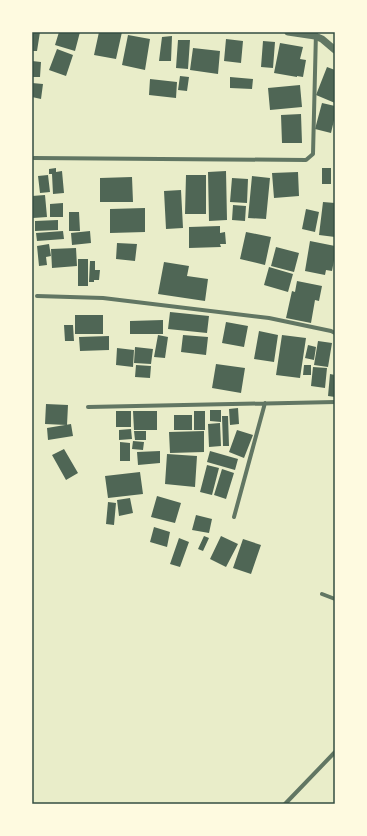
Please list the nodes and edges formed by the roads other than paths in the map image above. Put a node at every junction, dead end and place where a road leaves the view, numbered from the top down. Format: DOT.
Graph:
graph roads {
  1 [pos="288,32"];
  2 [pos="315,34"];
  3 [pos="335,50"];
  4 [pos="34,158"];
  5 [pos="38,296"];
  6 [pos="335,333"];
  7 [pos="335,402"];
  8 [pos="265,403"];
  9 [pos="88,407"];
  10 [pos="234,517"];
  11 [pos="322,594"];
  12 [pos="335,599"];
  13 [pos="335,752"];
  14 [pos="285,804"];
  1 -- 2 [label="street"];
  2 -- 3 [label="street"];
  2 -- 4 [label="street"];
  5 -- 6 [label="street"];
  7 -- 8 [label="street"];
  8 -- 9 [label="street"];
  8 -- 10 [label="street"];
  11 -- 12 [label="street"];
  13 -- 14 [label="street"];
}
